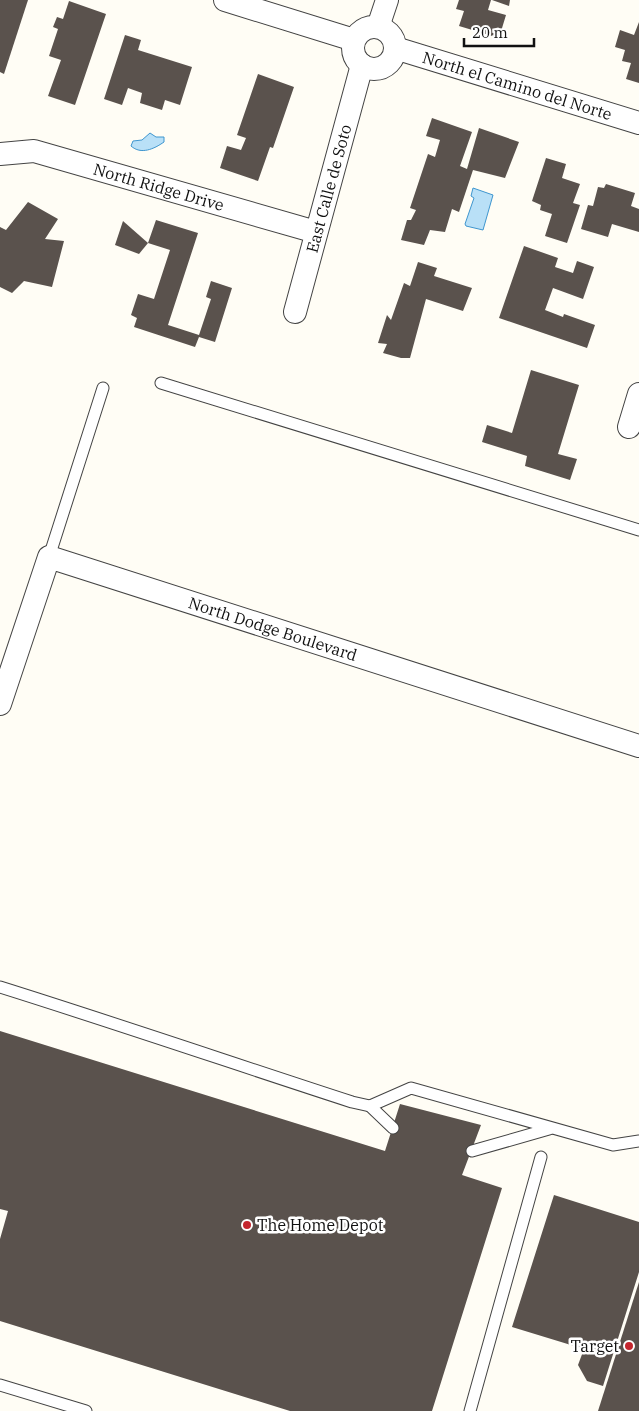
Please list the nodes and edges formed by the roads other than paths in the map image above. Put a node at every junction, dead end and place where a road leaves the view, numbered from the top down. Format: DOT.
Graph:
graph roads {
  1 [pos="225,0"];
  2 [pos="387,0"];
  3 [pos="378,27"];
  4 [pos="354,40"];
  5 [pos="395,48"];
  6 [pos="362,65"];
  7 [pos="639,123"];
  8 [pos="0,154"];
  9 [pos="316,232"];
  10 [pos="294,312"];
  11 [pos="161,383"];
  12 [pos="103,388"];
  13 [pos="639,394"];
  14 [pos="629,427"];
  15 [pos="639,530"];
  16 [pos="49,556"];
  17 [pos="1,700"];
  18 [pos="639,746"];
  19 [pos="0,987"];
  20 [pos="370,1106"];
  21 [pos="393,1128"];
  22 [pos="551,1128"];
  23 [pos="639,1141"];
  24 [pos="472,1150"];
  25 [pos="541,1157"];
  26 [pos="0,1385"];
  27 [pos="86,1411"];
  28 [pos="470,1411"];
  1 -- 4 [label="street"];
  2 -- 3 [label="street"];
  3 -- 4 [label="street"];
  3 -- 5 [label="street"];
  4 -- 6 [label="street"];
  5 -- 6 [label="street"];
  5 -- 7 [label="street, North el Camino del Norte"];
  6 -- 9 [label="street, East Calle de Soto"];
  8 -- 9 [label="street, North Ridge Drive"];
  9 -- 10 [label="street, East Calle de Soto"];
  11 -- 15 [label="lane"];
  12 -- 16 [label="lane"];
  13 -- 14 [label="street"];
  16 -- 17 [label="street"];
  16 -- 18 [label="street, North Dodge Boulevard"];
  19 -- 20 [label="lane"];
  20 -- 21 [label="lane"];
  20 -- 22 [label="lane"];
  22 -- 23 [label="lane"];
  22 -- 24 [label="lane"];
  25 -- 28 [label="lane"];
  26 -- 27 [label="lane"];
}
